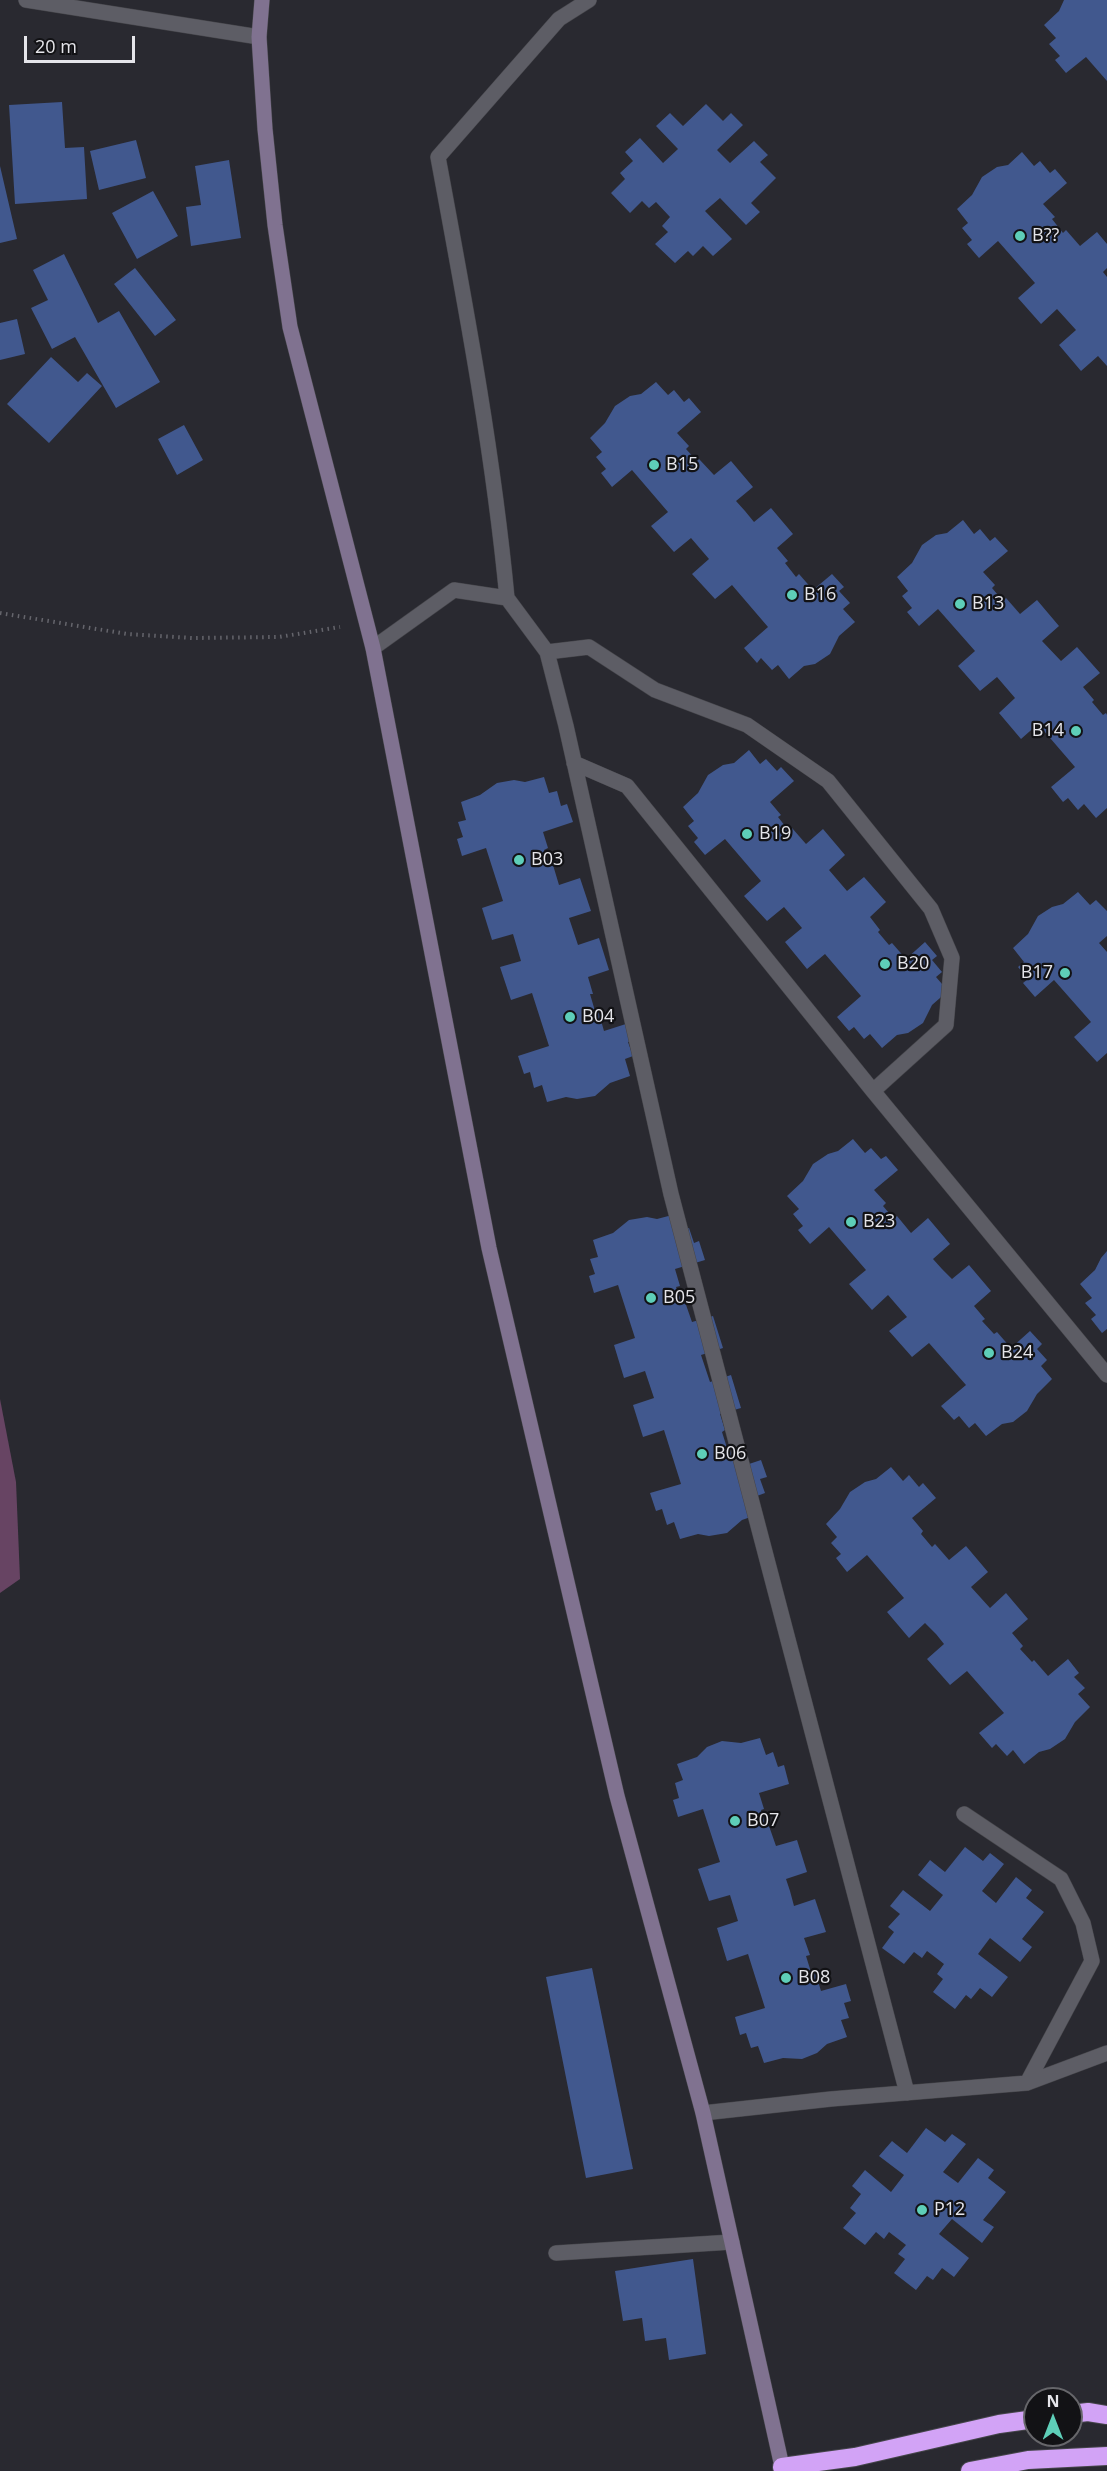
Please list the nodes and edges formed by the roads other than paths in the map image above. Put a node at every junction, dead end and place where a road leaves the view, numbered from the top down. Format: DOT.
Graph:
graph roads {
  1 [pos="26,0"];
  2 [pos="262,0"];
  3 [pos="589,0"];
  4 [pos="259,37"];
  5 [pos="507,598"];
  6 [pos="374,648"];
  7 [pos="547,652"];
  8 [pos="574,763"];
  9 [pos="873,1091"];
  10 [pos="1107,1374"];
  11 [pos="964,1814"];
  12 [pos="1107,2053"];
  13 [pos="1027,2083"];
  14 [pos="907,2092"];
  15 [pos="703,2113"];
  16 [pos="732,2242"];
  17 [pos="555,2253"];
  18 [pos="1083,2413"];
  19 [pos="1107,2415"];
  20 [pos="1023,2421"];
  21 [pos="1107,2456"];
  22 [pos="783,2469"];
  23 [pos="970,2471"];
  1 -- 4 [label="street"];
  2 -- 4 [label="street"];
  3 -- 5 [label="street"];
  4 -- 6 [label="street"];
  5 -- 6 [label="street"];
  5 -- 7 [label="street"];
  6 -- 15 [label="street"];
  7 -- 8 [label="street"];
  7 -- 9 [label="street"];
  8 -- 9 [label="street"];
  8 -- 14 [label="street"];
  9 -- 10 [label="street"];
  11 -- 13 [label="street"];
  12 -- 13 [label="street"];
  13 -- 14 [label="street"];
  14 -- 15 [label="street"];
  15 -- 16 [label="street"];
  16 -- 17 [label="street"];
  16 -- 22 [label="street"];
  18 -- 19 [label="highway"];
  20 -- 22 [label="highway"];
  21 -- 23 [label="highway"];
}
